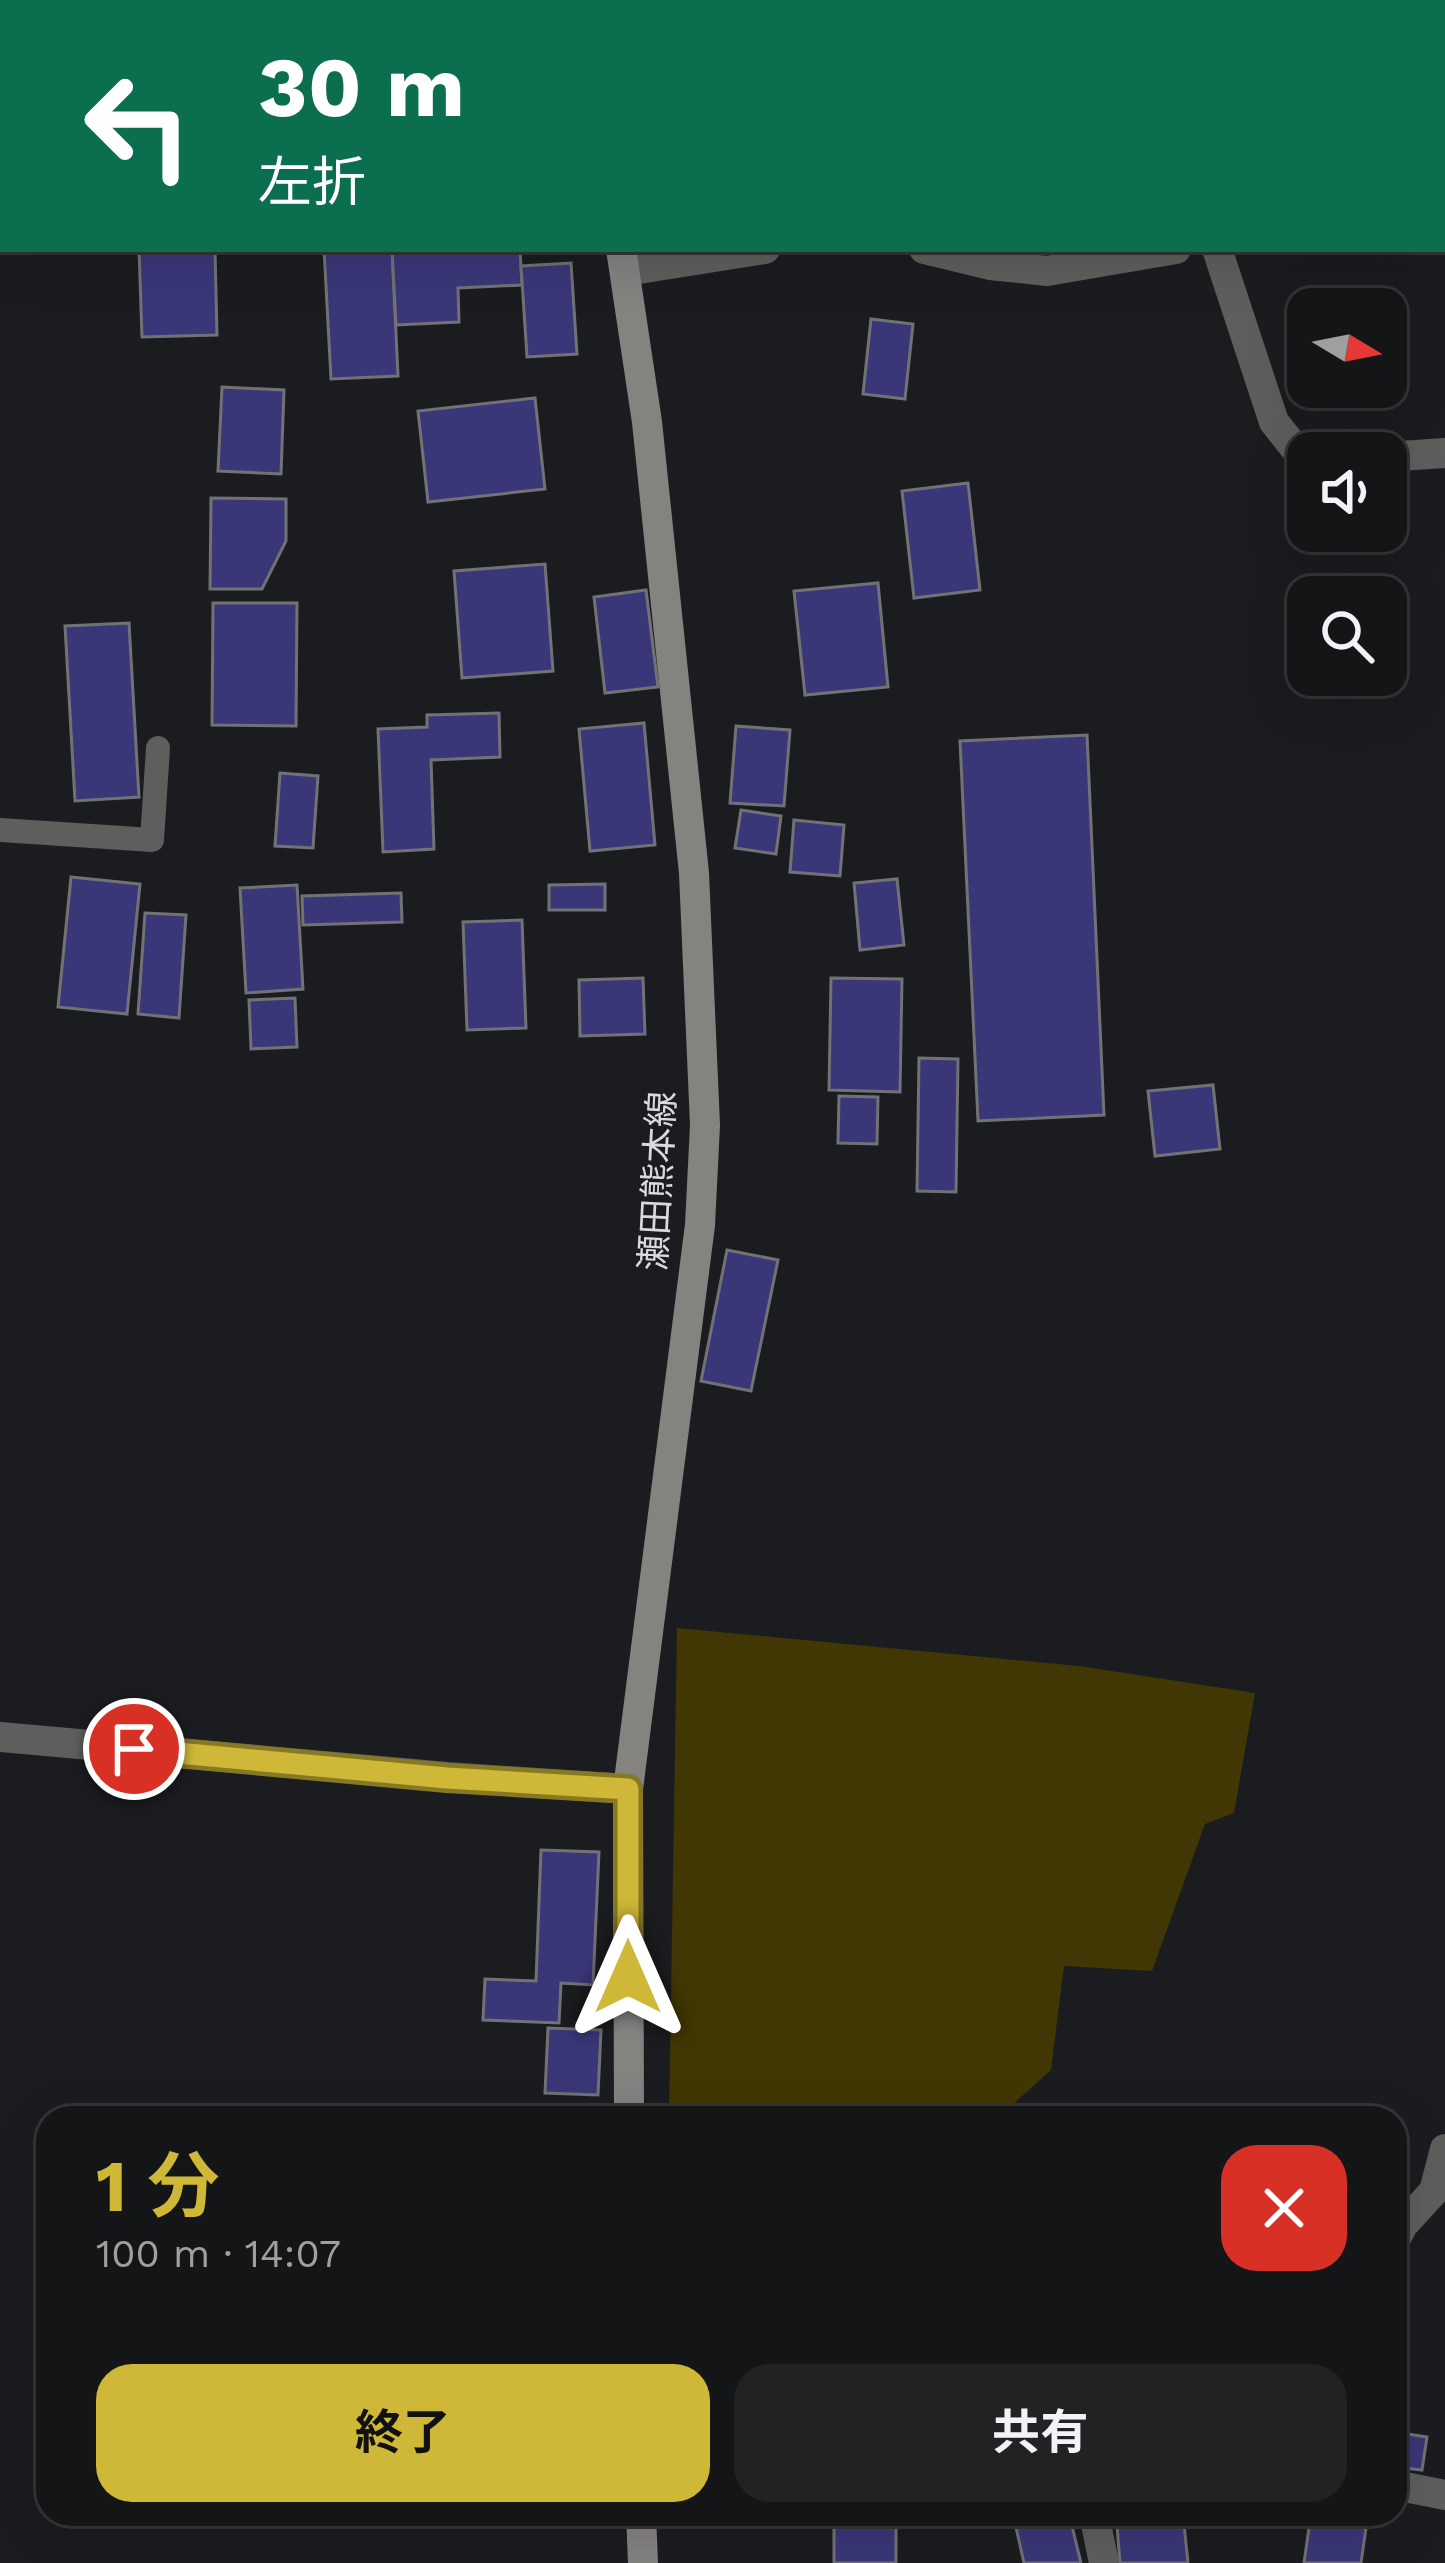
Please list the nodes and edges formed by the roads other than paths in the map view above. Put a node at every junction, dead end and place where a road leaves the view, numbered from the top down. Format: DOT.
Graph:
graph roads {
  1 [pos="727,252"];
  2 [pos="936,252"];
  3 [pos="1159,252"];
  4 [pos="1218,252"];
  5 [pos="624,260"];
  6 [pos="1287,438"];
  7 [pos="1445,453"];
  8 [pos="1407,456"];
  9 [pos="158,748"];
  10 [pos="0,830"];
  11 [pos="0,1737"];
  12 [pos="628,1789"];
  13 [pos="629,2106"];
  14 [pos="1445,2149"];
  15 [pos="1440,2192"];
  16 [pos="1407,2227"];
  17 [pos="1407,2487"];
  18 [pos="1445,2494"];
  19 [pos="641,2526"];
  20 [pos="1096,2526"];
  21 [pos="643,2563"];
  22 [pos="1104,2563"];
  1 -- 5 [label="street"];
  2 -- 3 [label="street"];
  4 -- 6 [label="street"];
  5 -- 12 [label="main road, 瀬田熊本線"];
  7 -- 8 [label="street"];
  9 -- 10 [label="lane"];
  11 -- 12 [label="street"];
  12 -- 13 [label="main road, 瀬田熊本線"];
  14 -- 15 [label="street"];
  15 -- 16 [label="street"];
  17 -- 18 [label="street"];
  19 -- 21 [label="main road"];
  20 -- 22 [label="street"];
}
